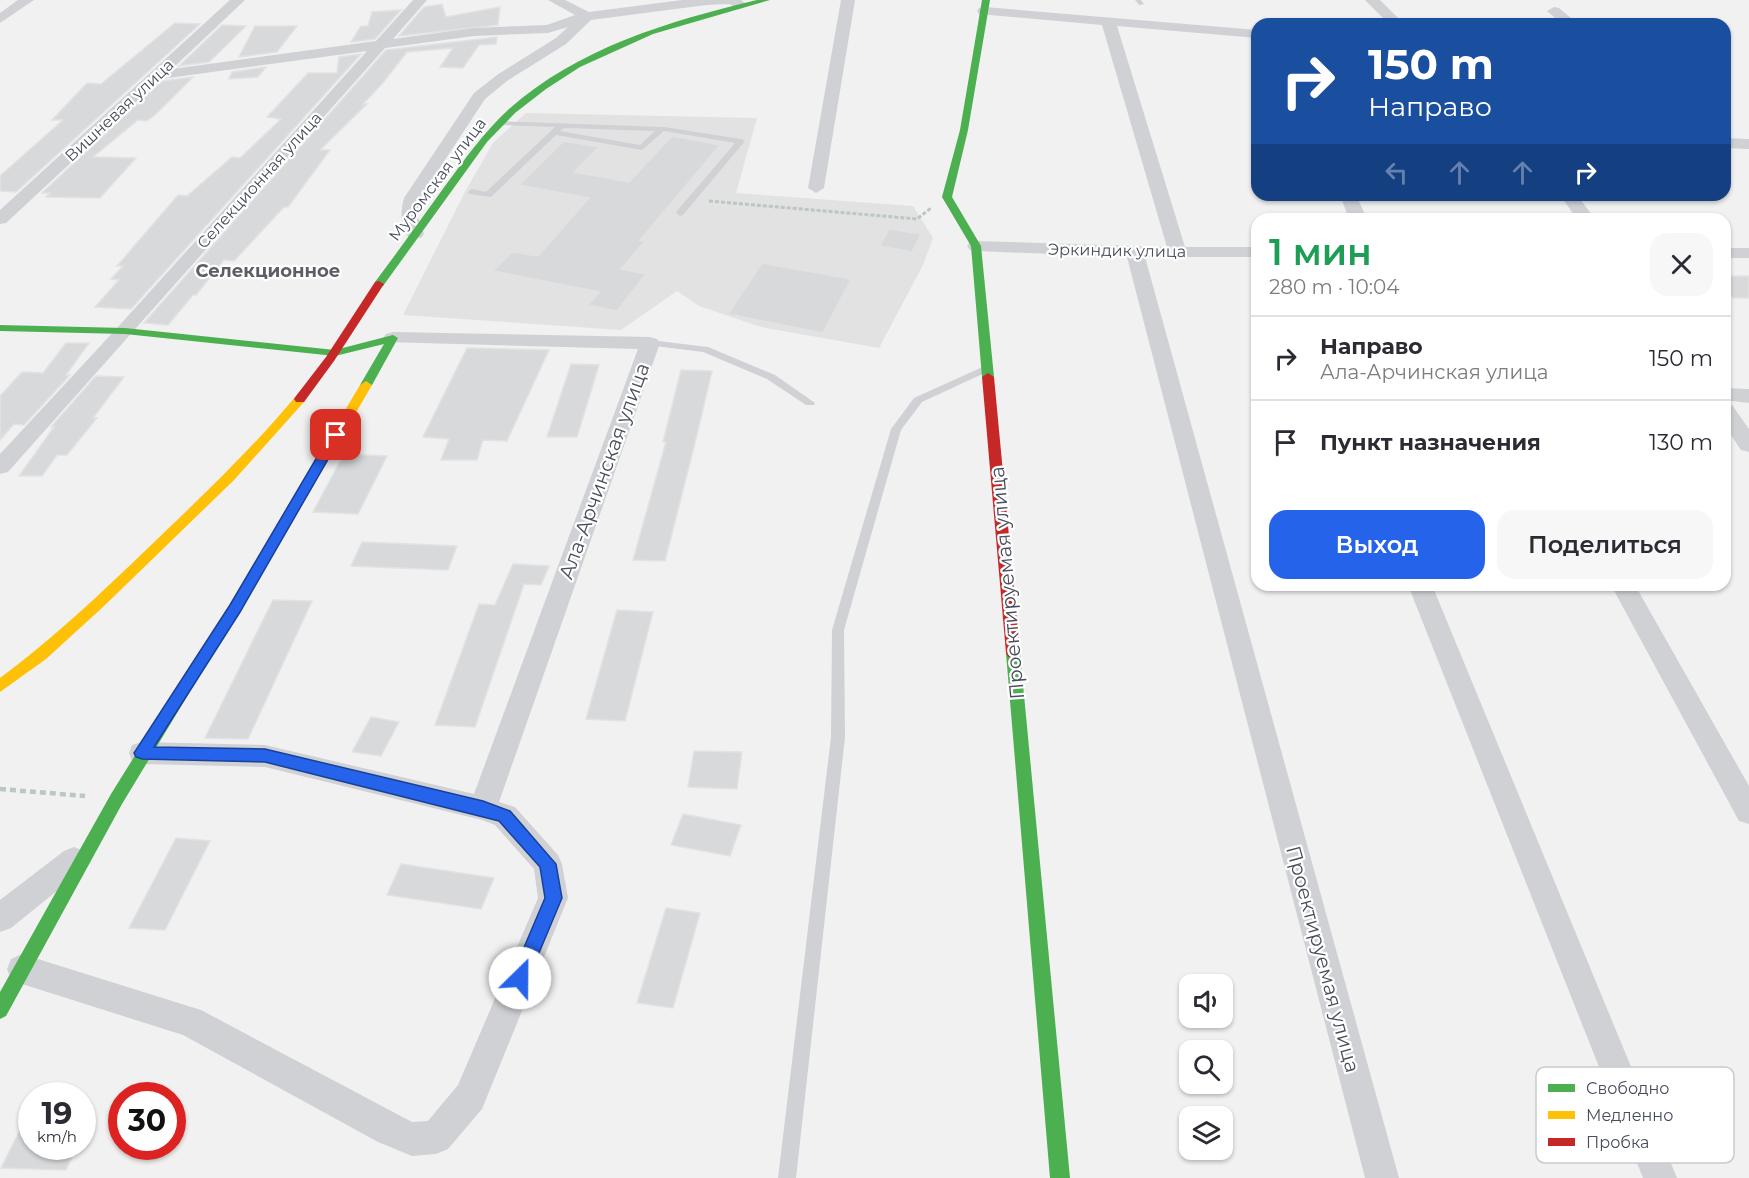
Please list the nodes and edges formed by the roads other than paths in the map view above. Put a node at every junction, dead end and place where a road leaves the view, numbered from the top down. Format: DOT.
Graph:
graph roads {
  1 [pos="27,0"];
  2 [pos="238,0"];
  3 [pos="420,0"];
  4 [pos="555,0"];
  5 [pos="766,0"];
  6 [pos="848,0"];
  7 [pos="1372,0"];
  8 [pos="735,2"];
  9 [pos="985,5"];
  10 [pos="1554,10"];
  11 [pos="587,16"];
  12 [pos="1391,18"];
  13 [pos="1564,18"];
  14 [pos="0,19"];
  15 [pos="1108,21"];
  16 [pos="1251,33"];
  17 [pos="561,41"];
  18 [pos="380,44"];
  19 [pos="572,68"];
  20 [pos="157,75"];
  21 [pos="500,123"];
  22 [pos="562,125"];
  23 [pos="662,129"];
  24 [pos="554,132"];
  25 [pos="1731,143"];
  26 [pos="1749,144"];
  27 [pos="816,188"];
  28 [pos="472,192"];
  29 [pos="680,213"];
  30 [pos="0,219"];
  31 [pos="415,234"];
  32 [pos="976,246"];
  33 [pos="1135,252"];
  34 [pos="1178,252"];
  35 [pos="1251,252"];
  36 [pos="1731,253"];
  37 [pos="1749,253"];
  38 [pos="0,328"];
  39 [pos="125,331"];
  40 [pos="393,338"];
  41 [pos="650,343"];
  42 [pos="335,353"];
  43 [pos="987,368"];
  44 [pos="1731,394"];
  45 [pos="1749,396"];
  46 [pos="810,403"];
  47 [pos="1731,419"];
  48 [pos="1749,445"];
  49 [pos="0,467"];
  50 [pos="1422,591"];
  51 [pos="1626,591"];
  52 [pos="0,686"];
  53 [pos="142,753"];
  54 [pos="483,808"];
  55 [pos="1749,812"];
  56 [pos="84,851"];
  57 [pos="0,918"];
  58 [pos="22,969"];
  59 [pos="0,1010"];
  60 [pos="1615,1067"];
  61 [pos="1654,1163"];
  62 [pos="787,1178"];
  63 [pos="1060,1178"];
  64 [pos="1382,1178"];
  65 [pos="1660,1178"];
  1 -- 14 [label="street"];
  2 -- 20 [label="street, Вишневая улица"];
  3 -- 18 [label="street, Селекционная улица"];
  4 -- 11 [label="street"];
  5 -- 8 [label="street, Муромская улица"];
  6 -- 27 [label="street"];
  7 -- 12 [label="street"];
  8 -- 11 [label="street"];
  8 -- 19 [label="street, Муромская улица"];
  9 -- 15 [label="street"];
  9 -- 32 [label="street, Проектируемая улица"];
  10 -- 13 [label="street"];
  11 -- 17 [label="street"];
  11 -- 18 [label="street"];
  15 -- 16 [label="street"];
  15 -- 34 [label="street"];
  17 -- 19 [label="street"];
  17 -- 31 [label="street"];
  18 -- 20 [label="street"];
  18 -- 39 [label="street, Селекционная улица"];
  19 -- 21 [label="street, Муромская улица"];
  20 -- 30 [label="street, Вишневая улица"];
  21 -- 22 [label="lane"];
  21 -- 31 [label="street, Муромская улица"];
  22 -- 23 [label="lane"];
  22 -- 24 [label="lane"];
  23 -- 24 [label="lane"];
  23 -- 29 [label="lane"];
  24 -- 28 [label="lane"];
  25 -- 26 [label="street"];
  31 -- 42 [label="street, Муромская улица"];
  32 -- 33 [label="street, Эркиндик улица"];
  32 -- 43 [label="street, Проектируемая улица"];
  33 -- 34 [label="street, Эркиндик улица"];
  33 -- 64 [label="street, Проектируемая улица"];
  34 -- 35 [label="street, Эркиндик улица"];
  36 -- 37 [label="street"];
  38 -- 39 [label="street"];
  39 -- 42 [label="street"];
  39 -- 49 [label="street, Селекционная улица"];
  40 -- 41 [label="street, Ала-Арчинская улица"];
  40 -- 42 [label="street, Ала-Арчинская улица"];
  40 -- 53 [label="street"];
  41 -- 46 [label="lane"];
  41 -- 54 [label="street, Ала-Арчинская улица"];
  42 -- 52 [label="street"];
  43 -- 62 [label="lane"];
  43 -- 63 [label="street, Проектируемая улица"];
  44 -- 45 [label="street"];
  47 -- 48 [label="street"];
  50 -- 60 [label="street"];
  51 -- 55 [label="street"];
  53 -- 54 [label="street"];
  53 -- 56 [label="street"];
  54 -- 58 [label="street"];
  56 -- 57 [label="street"];
  56 -- 58 [label="street"];
  58 -- 59 [label="street"];
  61 -- 65 [label="street"];
}
